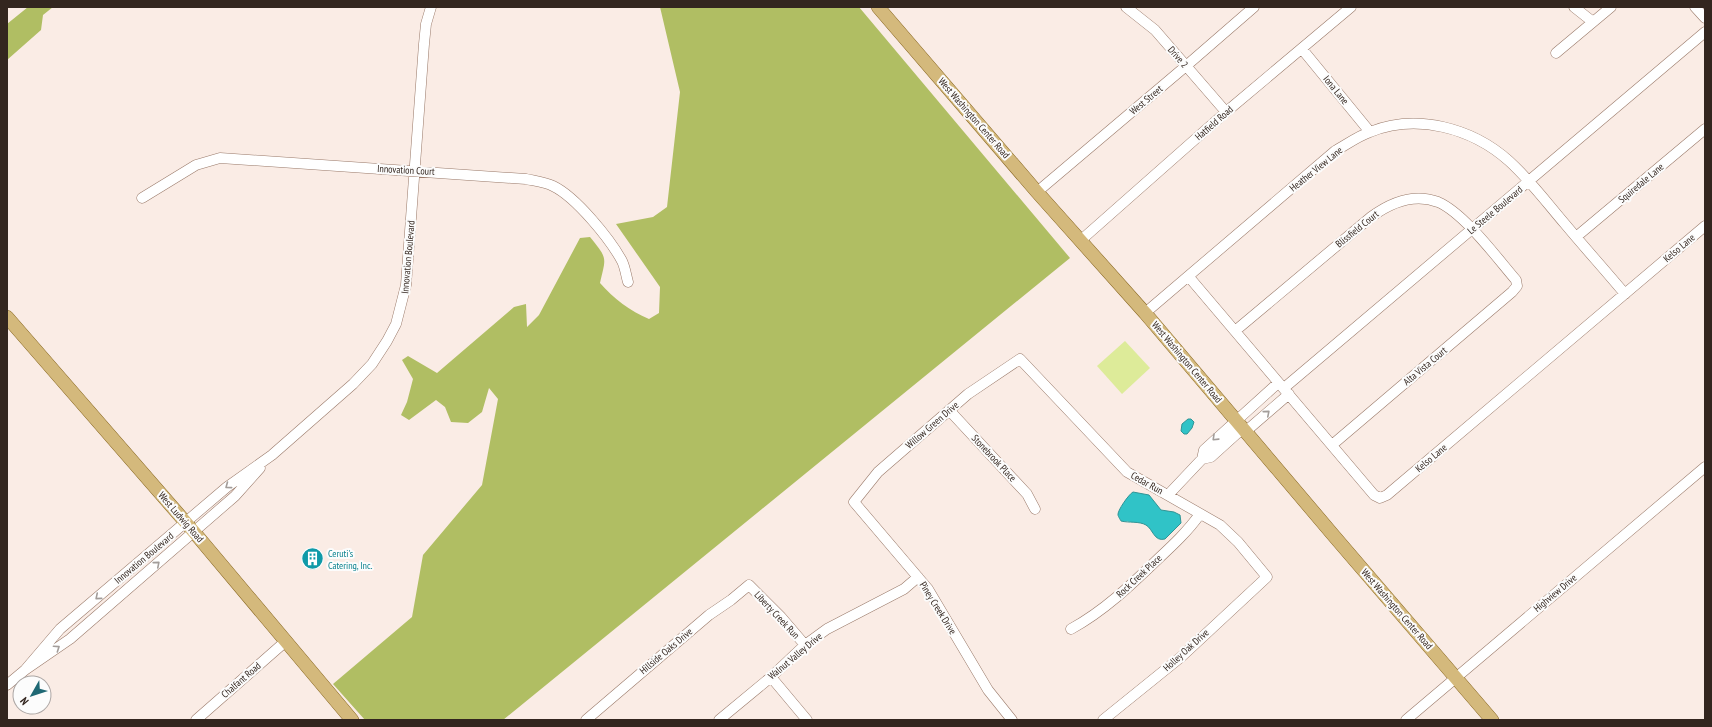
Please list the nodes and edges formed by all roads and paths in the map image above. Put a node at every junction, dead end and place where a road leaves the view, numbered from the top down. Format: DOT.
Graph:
graph roads {
  1 [pos="431,7"];
  2 [pos="878,7"];
  3 [pos="1126,7"];
  4 [pos="1254,7"];
  5 [pos="1351,7"];
  6 [pos="1574,7"];
  7 [pos="1611,7"];
  8 [pos="1695,7"];
  9 [pos="1705,18"];
  10 [pos="1593,22"];
  11 [pos="1705,32"];
  12 [pos="1302,49"];
  13 [pos="1556,53"];
  14 [pos="1186,66"];
  15 [pos="1226,112"];
  16 [pos="1705,129"];
  17 [pos="1370,132"];
  18 [pos="414,171"];
  19 [pos="1529,181"];
  20 [pos="1037,192"];
  21 [pos="142,198"];
  22 [pos="1705,226"];
  23 [pos="1472,230"];
  24 [pos="1576,237"];
  25 [pos="1080,241"];
  26 [pos="1189,277"];
  27 [pos="628,282"];
  28 [pos="1517,286"];
  29 [pos="1625,294"];
  30 [pos="1145,313"];
  31 [pos="7,317"];
  32 [pos="1235,332"];
  33 [pos="1020,359"];
  34 [pos="1284,388"];
  35 [pos="949,410"];
  36 [pos="1241,427"];
  37 [pos="1332,445"];
  38 [pos="1705,467"];
  39 [pos="1168,495"];
  40 [pos="854,502"];
  41 [pos="1035,509"];
  42 [pos="1200,514"];
  43 [pos="190,528"];
  44 [pos="918,577"];
  45 [pos="1267,577"];
  46 [pos="749,585"];
  47 [pos="1071,628"];
  48 [pos="286,641"];
  49 [pos="805,645"];
  50 [pos="25,670"];
  51 [pos="771,677"];
  52 [pos="1456,677"];
  53 [pos="7,684"];
  54 [pos="196,720"];
  55 [pos="352,720"];
  56 [pos="586,720"];
  57 [pos="719,720"];
  58 [pos="807,720"];
  59 [pos="1012,720"];
  60 [pos="1103,720"];
  61 [pos="1406,720"];
  62 [pos="1492,720"];
  1 -- 18 [label="street, Innovation Boulevard"];
  2 -- 20 [label="main road, West Washington Center Road"];
  3 -- 14 [label="street, Drive 2"];
  4 -- 14 [label="street, West Street"];
  5 -- 12 [label="street, Hatfield Road"];
  6 -- 10 [label="street"];
  7 -- 10 [label="street"];
  8 -- 9 [label="street"];
  10 -- 13 [label="street"];
  11 -- 19 [label="street, Le Steele Boulevard"];
  12 -- 15 [label="street, Hatfield Road"];
  12 -- 17 [label="street, Iona Lane"];
  14 -- 15 [label="street, Drive 2"];
  14 -- 20 [label="street, West Street"];
  15 -- 25 [label="street, Hatfield Road"];
  16 -- 24 [label="street, Squiredale Lane"];
  17 -- 19 [label="street, Heather View Lane"];
  17 -- 26 [label="street, Heather View Lane"];
  18 -- 21 [label="street, Innovation Court"];
  18 -- 27 [label="street, Innovation Court"];
  18 -- 43 [label="street, Innovation Boulevard"];
  19 -- 23 [label="street, Le Steele Boulevard"];
  19 -- 24 [label="street, Heather View Lane"];
  20 -- 25 [label="main road, West Washington Center Road"];
  22 -- 29 [label="street, Kelso Lane"];
  23 -- 28 [label="street, Blissfield Court"];
  23 -- 32 [label="street, Blissfield Court"];
  23 -- 34 [label="street, Le Steele Boulevard"];
  24 -- 29 [label="street, Heather View Lane"];
  25 -- 30 [label="main road, West Washington Center Road"];
  26 -- 30 [label="street, Heather View Lane"];
  26 -- 32 [label="street, Kelso Lane"];
  28 -- 37 [label="street, Alta Vista Court"];
  29 -- 37 [label="street, Kelso Lane"];
  30 -- 36 [label="main road, West Washington Center Road"];
  31 -- 43 [label="main road, West Ludwig Road"];
  32 -- 34 [label="street, Kelso Lane"];
  33 -- 35 [label="street, Willow Green Drive"];
  33 -- 39 [label="street, Cedar Run"];
  36 -- 34 [label="street, Le Steele Boulevard, one-way"];
  34 -- 36 [label="street, Le Steele Boulevard"];
  34 -- 37 [label="street, Kelso Lane"];
  35 -- 40 [label="street, Willow Green Drive"];
  35 -- 41 [label="street, Stonebrook Place"];
  36 -- 39 [label="street"];
  36 -- 52 [label="main road, West Washington Center Road"];
  38 -- 52 [label="street, Highview Drive"];
  39 -- 42 [label="street, Cedar Run"];
  40 -- 44 [label="street, Piney Creek Drive"];
  42 -- 45 [label="street, Cedar Run"];
  42 -- 47 [label="street, Rock Creek Place"];
  43 -- 48 [label="main road, West Ludwig Road"];
  50 -- 43 [label="street, Innovation Boulevard, one-way"];
  43 -- 50 [label="street, Innovation Boulevard, one-way"];
  44 -- 49 [label="street, Walnut Valley Drive"];
  44 -- 59 [label="street, Piney Creek Drive"];
  45 -- 60 [label="street, Holley Oak Drive"];
  46 -- 49 [label="street, Liberty Creek Run"];
  46 -- 56 [label="street, Hillside Oaks Drive"];
  48 -- 54 [label="street, Chalfant Road"];
  48 -- 55 [label="main road, West Ludwig Road"];
  49 -- 51 [label="street, Walnut Valley Drive"];
  50 -- 53 [label="street, Innovation Boulevard"];
  51 -- 57 [label="street, Walnut Valley Drive"];
  51 -- 58 [label="street"];
  52 -- 61 [label="street, Highview Drive"];
  52 -- 62 [label="main road, West Washington Center Road"];
}
